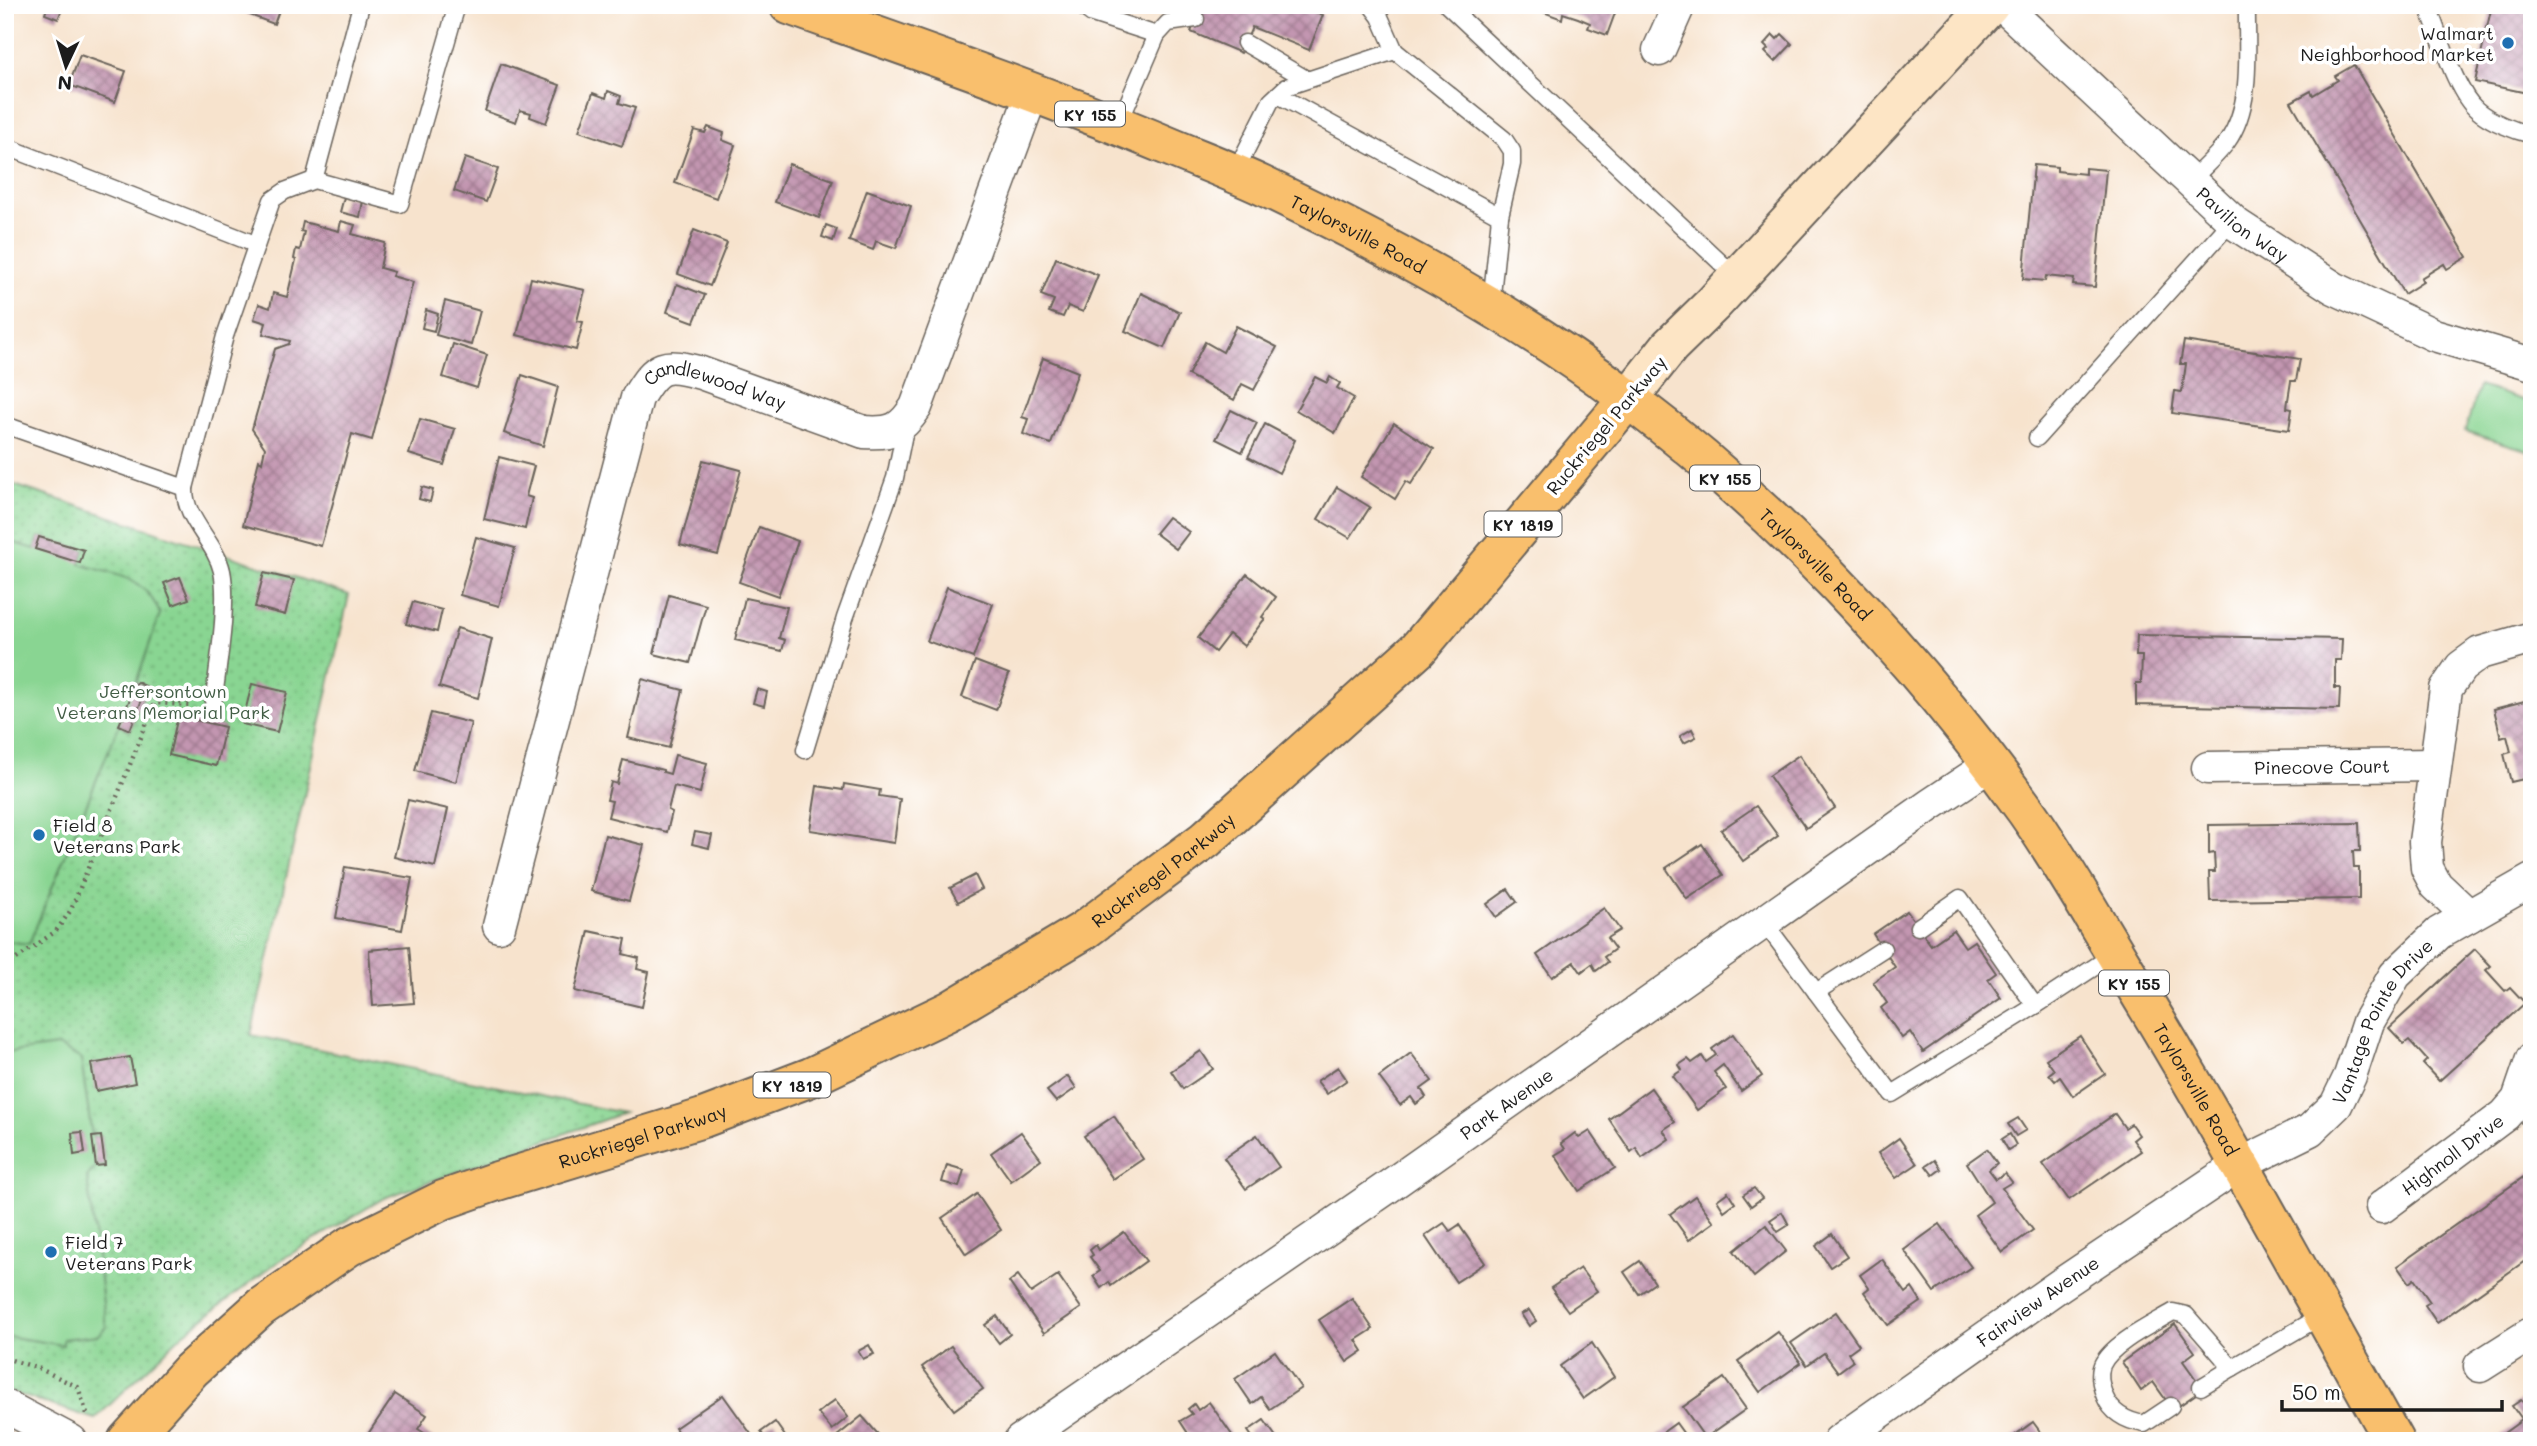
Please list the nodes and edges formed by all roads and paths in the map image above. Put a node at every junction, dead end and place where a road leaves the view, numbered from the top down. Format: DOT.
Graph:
graph roads {
  1 [pos="361,5"];
  2 [pos="457,5"];
  3 [pos="789,5"];
  4 [pos="1080,5"];
  5 [pos="1371,5"];
  6 [pos="1447,5"];
  7 [pos="1679,5"];
  8 [pos="1990,5"];
  9 [pos="2003,5"];
  10 [pos="2247,5"];
  11 [pos="2427,5"];
  12 [pos="1196,19"];
  13 [pos="1157,35"];
  14 [pos="1245,43"];
  15 [pos="1659,50"];
  16 [pos="1395,51"];
  17 [pos="1306,79"];
  18 [pos="1032,93"];
  19 [pos="1278,95"];
  20 [pos="1118,125"];
  21 [pos="2532,135"];
  22 [pos="5,146"];
  23 [pos="1234,174"];
  24 [pos="314,180"];
  25 [pos="2190,181"];
  26 [pos="1500,216"];
  27 [pos="2232,220"];
  28 [pos="255,244"];
  29 [pos="1737,278"];
  30 [pos="1490,307"];
  31 [pos="2532,364"];
  32 [pos="1628,399"];
  33 [pos="907,421"];
  34 [pos="5,425"];
  35 [pos="2037,438"];
  36 [pos="185,488"];
  37 [pos="2532,638"];
  38 [pos="213,706"];
  39 [pos="805,750"];
  40 [pos="1990,765"];
  41 [pos="2435,765"];
  42 [pos="2208,768"];
  43 [pos="2532,880"];
  44 [pos="2469,916"];
  45 [pos="1764,922"];
  46 [pos="499,926"];
  47 [pos="1918,927"];
  48 [pos="1883,949"];
  49 [pos="2116,953"];
  50 [pos="5,967"];
  51 [pos="1816,992"];
  52 [pos="2035,1006"];
  53 [pos="2532,1059"];
  54 [pos="2239,1165"];
  55 [pos="2382,1207"];
  56 [pos="2323,1315"];
  57 [pos="2532,1333"];
  58 [pos="5,1358"];
  59 [pos="2480,1366"];
  60 [pos="2232,1368"];
  61 [pos="2201,1387"];
  62 [pos="5,1406"];
  63 [pos="2171,1406"];
  64 [pos="79,1428"];
  65 [pos="127,1441"];
  66 [pos="1020,1441"];
  67 [pos="1839,1441"];
  68 [pos="2394,1441"];
  1 -- 24 [label="lane"];
  2 -- 24 [label="lane"];
  3 -- 18 [label="main road, Taylorsville Road / KY 155"];
  4 -- 13 [label="lane"];
  5 -- 16 [label="lane"];
  6 -- 29 [label="lane"];
  7 -- 15 [label="street"];
  8 -- 29 [label="main road, Ruckriegel Parkway / KY 1819"];
  9 -- 25 [label="street, Pavilion Way"];
  10 -- 25 [label="lane"];
  11 -- 21 [label="lane"];
  12 -- 13 [label="lane"];
  13 -- 20 [label="lane"];
  14 -- 17 [label="lane"];
  16 -- 17 [label="lane"];
  16 -- 26 [label="lane"];
  17 -- 19 [label="lane"];
  18 -- 20 [label="main road, Taylorsville Road / KY 155"];
  18 -- 33 [label="street"];
  19 -- 23 [label="lane"];
  19 -- 26 [label="lane"];
  20 -- 23 [label="main road, Taylorsville Road / KY 155"];
  22 -- 28 [label="lane"];
  23 -- 30 [label="main road, Taylorsville Road / KY 155"];
  24 -- 28 [label="lane"];
  25 -- 27 [label="street, Pavilion Way"];
  26 -- 30 [label="lane"];
  27 -- 31 [label="street, Pavilion Way"];
  27 -- 35 [label="lane"];
  28 -- 36 [label="lane"];
  29 -- 32 [label="main road, Ruckriegel Parkway / KY 1819"];
  30 -- 32 [label="main road, Taylorsville Road / KY 155"];
  32 -- 40 [label="main road, Taylorsville Road / KY 155"];
  32 -- 65 [label="main road, Ruckriegel Parkway / KY 1819"];
  33 -- 39 [label="lane"];
  33 -- 46 [label="street, Candlewood Way"];
  34 -- 36 [label="lane"];
  36 -- 38 [label="lane"];
  37 -- 41 [label="street"];
  38 -- 50 [label="path"];
  40 -- 45 [label="street, Park Avenue"];
  40 -- 49 [label="main road, Taylorsville Road / KY 155"];
  41 -- 42 [label="street, Pinecove Court"];
  41 -- 44 [label="street"];
  43 -- 44 [label="street, Vantage Pointe Drive"];
  44 -- 54 [label="street, Vantage Pointe Drive"];
  45 -- 51 [label="lane"];
  45 -- 66 [label="street, Park Avenue"];
  47 -- 52 [label="lane"];
  48 -- 51 [label="lane"];
  49 -- 52 [label="lane"];
  49 -- 54 [label="main road, Taylorsville Road / KY 155"];
  51 -- 52 [label="lane"];
  53 -- 55 [label="street, Highnoll Drive"];
  54 -- 56 [label="main road, Taylorsville Road / KY 155"];
  54 -- 67 [label="street, Fairview Avenue"];
  56 -- 60 [label="lane"];
  56 -- 68 [label="main road, Taylorsville Road / KY 155"];
  57 -- 59 [label="street"];
  58 -- 64 [label="path"];
  60 -- 61 [label="lane"];
  60 -- 63 [label="lane"];
  62 -- 64 [label="street"];
}
